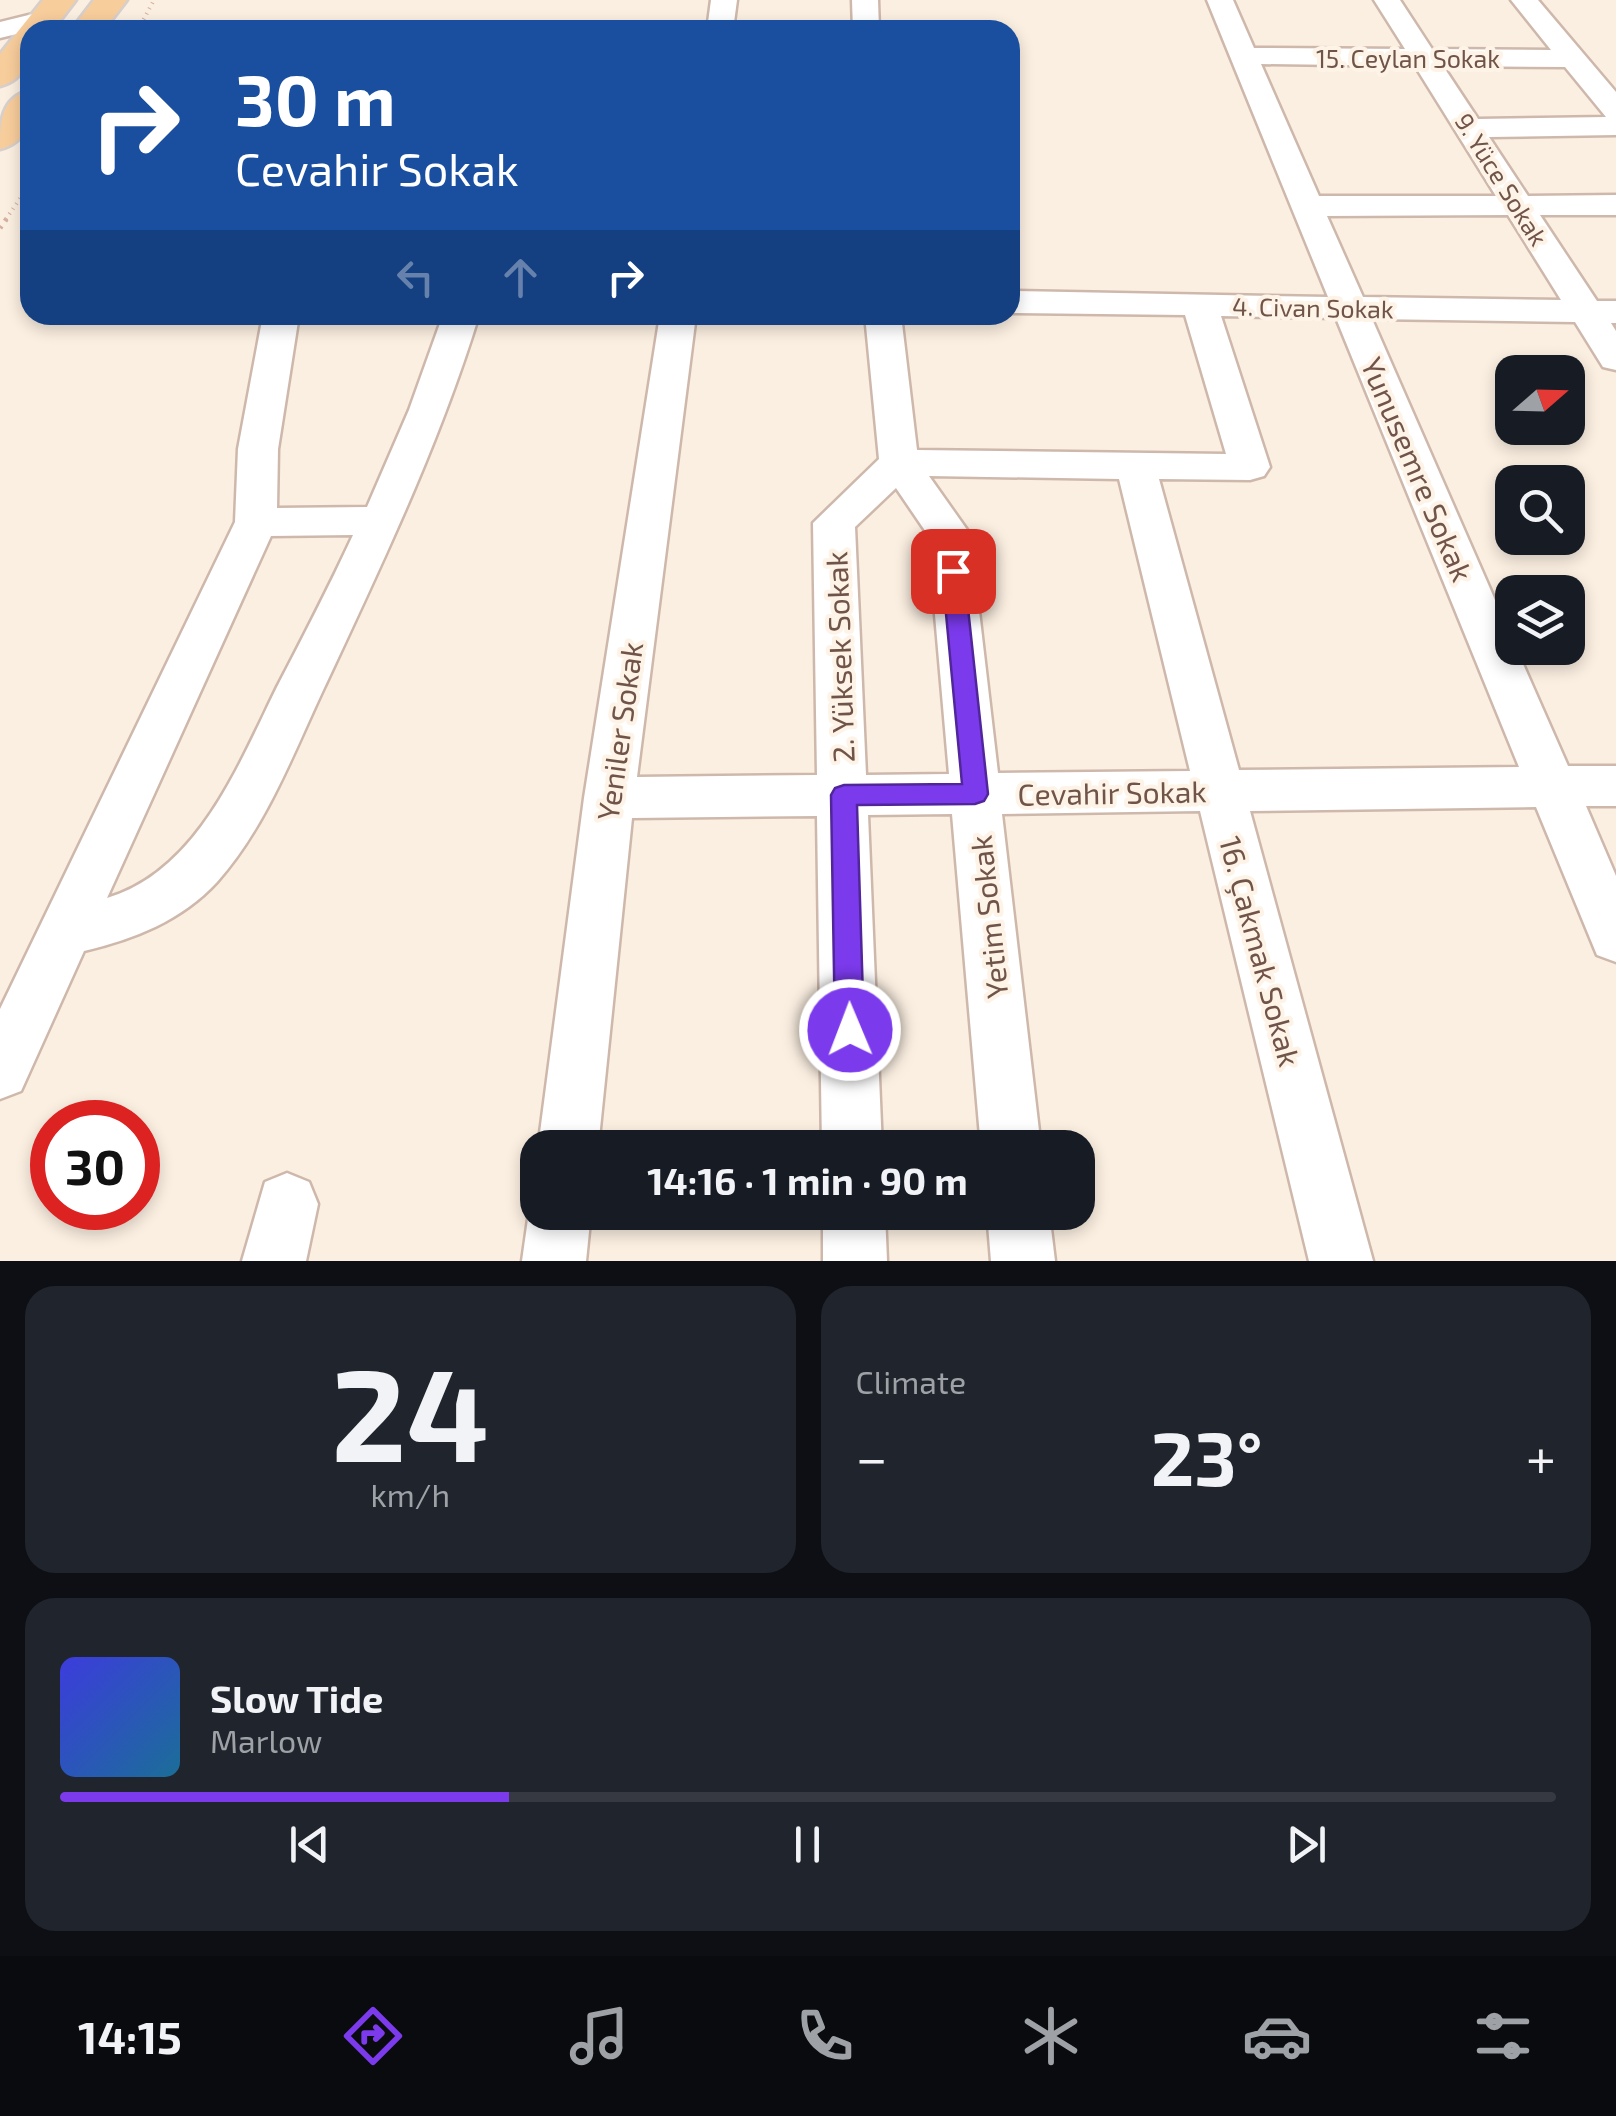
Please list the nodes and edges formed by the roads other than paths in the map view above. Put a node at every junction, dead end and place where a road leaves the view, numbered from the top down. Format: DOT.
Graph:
graph roads {
  1 [pos="110,0"];
  2 [pos="1220,0"];
  3 [pos="1388,0"];
  4 [pos="1524,0"];
  5 [pos="95,20"];
  6 [pos="20,51"];
  7 [pos="1245,56"];
  8 [pos="1424,58"];
  9 [pos="1571,59"];
  10 [pos="0,76"];
  11 [pos="1616,111"];
  12 [pos="20,113"];
  13 [pos="1616,126"];
  14 [pos="1469,128"];
  15 [pos="0,138"];
  16 [pos="1616,205"];
  17 [pos="1306,206"];
  18 [pos="1520,206"];
  19 [pos="1020,302"];
  20 [pos="1200,305"];
  21 [pos="1350,308"];
  22 [pos="1601,312"];
  23 [pos="278,325"];
  24 [pos="458,325"];
  25 [pos="677,325"];
  26 [pos="884,325"];
  27 [pos="1616,358"];
  28 [pos="899,463"];
  29 [pos="1136,467"];
  30 [pos="380,520"];
  31 [pos="256,522"];
  32 [pos="1616,786"];
  33 [pos="1552,787"];
  34 [pos="1219,791"];
  35 [pos="975,794"];
  36 [pos="844,795"];
  37 [pos="609,798"];
  38 [pos="66,931"];
  39 [pos="1616,938"];
  40 [pos="0,1071"];
  41 [pos="570,1130"];
  42 [pos="852,1130"];
  43 [pos="1010,1130"];
  44 [pos="558,1230"];
  45 [pos="854,1230"];
  46 [pos="1020,1230"];
  47 [pos="554,1261"];
  48 [pos="855,1261"];
  49 [pos="1023,1261"];
  50 [pos="1342,1261"];
  1 -- 5 [label="main road"];
  2 -- 7 [label="street, Yunusemre Sokak"];
  3 -- 8 [label="street, 9. Yüce Sokak"];
  4 -- 9 [label="street"];
  6 -- 10 [label="main road"];
  7 -- 8 [label="street, 15. Ceylan Sokak"];
  7 -- 17 [label="street, Yunusemre Sokak"];
  8 -- 9 [label="street, 15. Ceylan Sokak"];
  8 -- 14 [label="street, 9. Yüce Sokak"];
  9 -- 11 [label="street"];
  12 -- 15 [label="main road"];
  13 -- 14 [label="street"];
  14 -- 18 [label="street, 9. Yüce Sokak"];
  16 -- 18 [label="street"];
  17 -- 18 [label="street"];
  17 -- 21 [label="street, Yunusemre Sokak"];
  18 -- 22 [label="street, 9. Yüce Sokak"];
  19 -- 20 [label="street, 4. Civan Sokak"];
  20 -- 21 [label="street, 4. Civan Sokak"];
  20 -- 29 [label="street"];
  21 -- 22 [label="street, 4. Civan Sokak"];
  21 -- 33 [label="street, Yunusemre Sokak"];
  22 -- 27 [label="street, 9. Yüce Sokak"];
  23 -- 31 [label="street"];
  24 -- 30 [label="street"];
  25 -- 37 [label="street, Yeniler Sokak"];
  26 -- 28 [label="street"];
  28 -- 29 [label="street"];
  28 -- 35 [label="street, Yetim Sokak"];
  28 -- 36 [label="street, 2. Yüksek Sokak"];
  29 -- 34 [label="street, 16. Çakmak Sokak"];
  30 -- 31 [label="street"];
  30 -- 38 [label="street"];
  31 -- 38 [label="street"];
  32 -- 33 [label="street, Cevahir Sokak"];
  33 -- 34 [label="street, Cevahir Sokak"];
  33 -- 39 [label="street, Yunusemre Sokak"];
  34 -- 35 [label="street, Cevahir Sokak"];
  34 -- 50 [label="street, 16. Çakmak Sokak"];
  35 -- 36 [label="street, Cevahir Sokak"];
  35 -- 43 [label="street, Yetim Sokak"];
  36 -- 37 [label="street, Cevahir Sokak"];
  36 -- 42 [label="street, 2. Yüksek Sokak"];
  37 -- 41 [label="street, Yeniler Sokak"];
  38 -- 40 [label="street"];
  44 -- 47 [label="street"];
  45 -- 48 [label="street"];
  46 -- 49 [label="street"];
}
